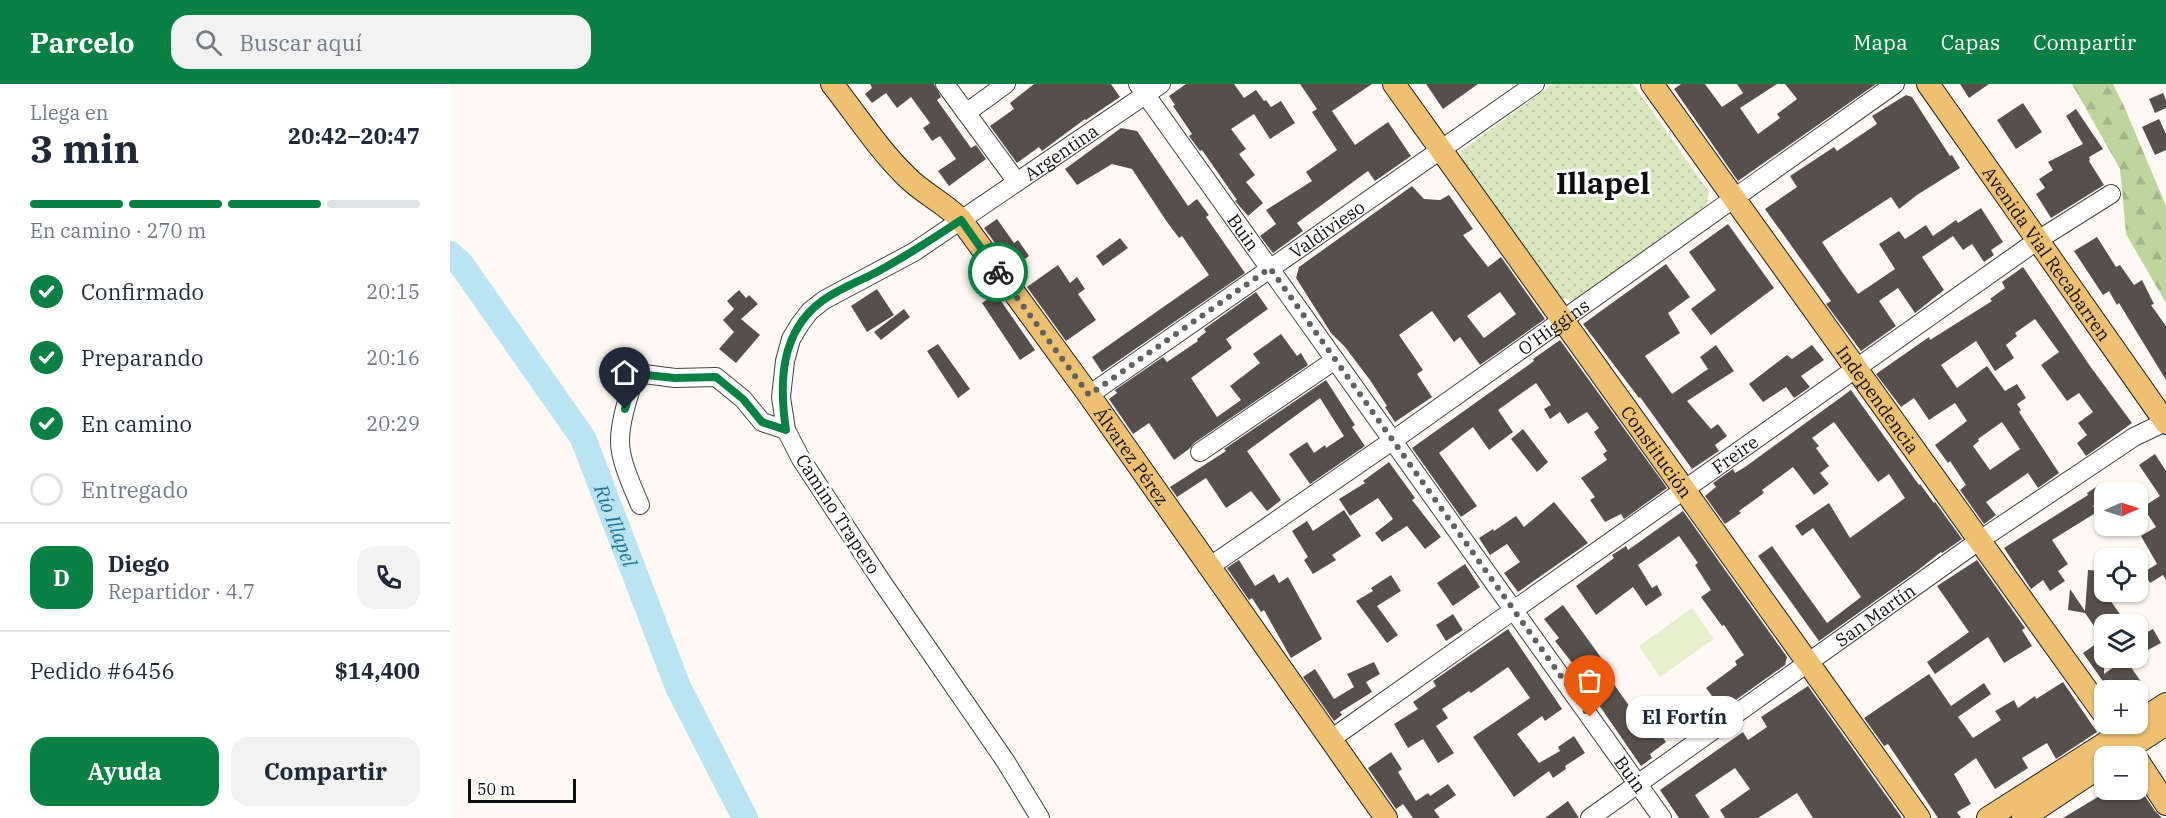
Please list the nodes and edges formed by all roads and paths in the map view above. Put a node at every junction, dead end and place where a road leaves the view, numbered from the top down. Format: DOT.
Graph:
graph roads {
  1 [pos="832,84"];
  2 [pos="945,84"];
  3 [pos="1006,84"];
  4 [pos="1161,84"];
  5 [pos="1394,84"];
  6 [pos="1535,84"];
  7 [pos="1652,84"];
  8 [pos="1895,84"];
  9 [pos="1928,84"];
  10 [pos="1142,89"];
  11 [pos="966,113"];
  12 [pos="1440,149"];
  13 [pos="1017,182"];
  14 [pos="2111,194"];
  15 [pos="1734,198"];
  16 [pos="961,220"];
  17 [pos="2038,240"];
  18 [pos="1270,268"];
  19 [pos="1564,320"];
  20 [pos="1335,360"];
  21 [pos="1856,368"];
  22 [pos="1089,395"];
  23 [pos="2165,423"];
  24 [pos="786,430"];
  25 [pos="1393,441"];
  26 [pos="1200,452"];
  27 [pos="1684,490"];
  28 [pos="640,505"];
  29 [pos="1980,540"];
  30 [pos="1209,567"];
  31 [pos="1514,610"];
  32 [pos="1809,662"];
  33 [pos="2094,700"];
  34 [pos="2166,704"];
  35 [pos="2166,724"];
  36 [pos="1330,739"];
  37 [pos="2128,741"];
  38 [pos="2094,771"];
  39 [pos="1637,784"];
  40 [pos="2166,804"];
  41 [pos="1040,818"];
  42 [pos="1386,818"];
  43 [pos="1590,818"];
  44 [pos="1662,818"];
  45 [pos="1918,818"];
  46 [pos="1988,818"];
  47 [pos="2023,818"];
  1 -- 16 [label="main road, Álvarez Pérez"];
  2 -- 11 [label="street"];
  3 -- 11 [label="street"];
  4 -- 10 [label="street, Argentina"];
  5 -- 12 [label="main road, Constitución"];
  6 -- 12 [label="street, Valdivieso"];
  7 -- 15 [label="main road, Independencia"];
  8 -- 15 [label="street, O'Higgins"];
  9 -- 17 [label="main road, Avenida Vial Recabarren"];
  10 -- 13 [label="street, Argentina"];
  10 -- 18 [label="street, Buin"];
  11 -- 13 [label="street"];
  12 -- 18 [label="street, Valdivieso"];
  12 -- 19 [label="main road, Constitución"];
  13 -- 16 [label="street, Argentina"];
  14 -- 17 [label="street, Freire"];
  15 -- 19 [label="street, O'Higgins"];
  15 -- 21 [label="main road, Independencia"];
  16 -- 22 [label="main road, Álvarez Pérez"];
  16 -- 24 [label="street, Camino Trapero"];
  17 -- 21 [label="street, Freire"];
  17 -- 23 [label="main road, Avenida Vial Recabarren"];
  18 -- 20 [label="street, Buin"];
  18 -- 22 [label="street, Valdivieso"];
  19 -- 25 [label="street, O'Higgins"];
  19 -- 27 [label="main road, Constitución"];
  20 -- 25 [label="street, Buin"];
  20 -- 26 [label="street"];
  21 -- 27 [label="street, Freire"];
  21 -- 29 [label="main road, Independencia"];
  22 -- 30 [label="main road, Álvarez Pérez"];
  23 -- 29 [label="street, San Martín"];
  24 -- 28 [label="street"];
  24 -- 41 [label="street, Camino Trapero"];
  25 -- 30 [label="street, O'Higgins"];
  25 -- 31 [label="street, Buin"];
  27 -- 31 [label="street, Freire"];
  27 -- 32 [label="main road, Constitución"];
  29 -- 32 [label="street, San Martín"];
  29 -- 33 [label="main road, Independencia"];
  30 -- 36 [label="main road, Álvarez Pérez"];
  31 -- 36 [label="street, Freire"];
  31 -- 39 [label="street, Buin"];
  32 -- 39 [label="street, San Martín"];
  32 -- 45 [label="main road, Constitución"];
  34 -- 37 [label="main road"];
  35 -- 37 [label="main road"];
  36 -- 42 [label="main road, Álvarez Pérez"];
  37 -- 40 [label="main road"];
  37 -- 46 [label="main road"];
  38 -- 47 [label="main road"];
  39 -- 43 [label="street, San Martín"];
  39 -- 44 [label="street, Buin"];
}
